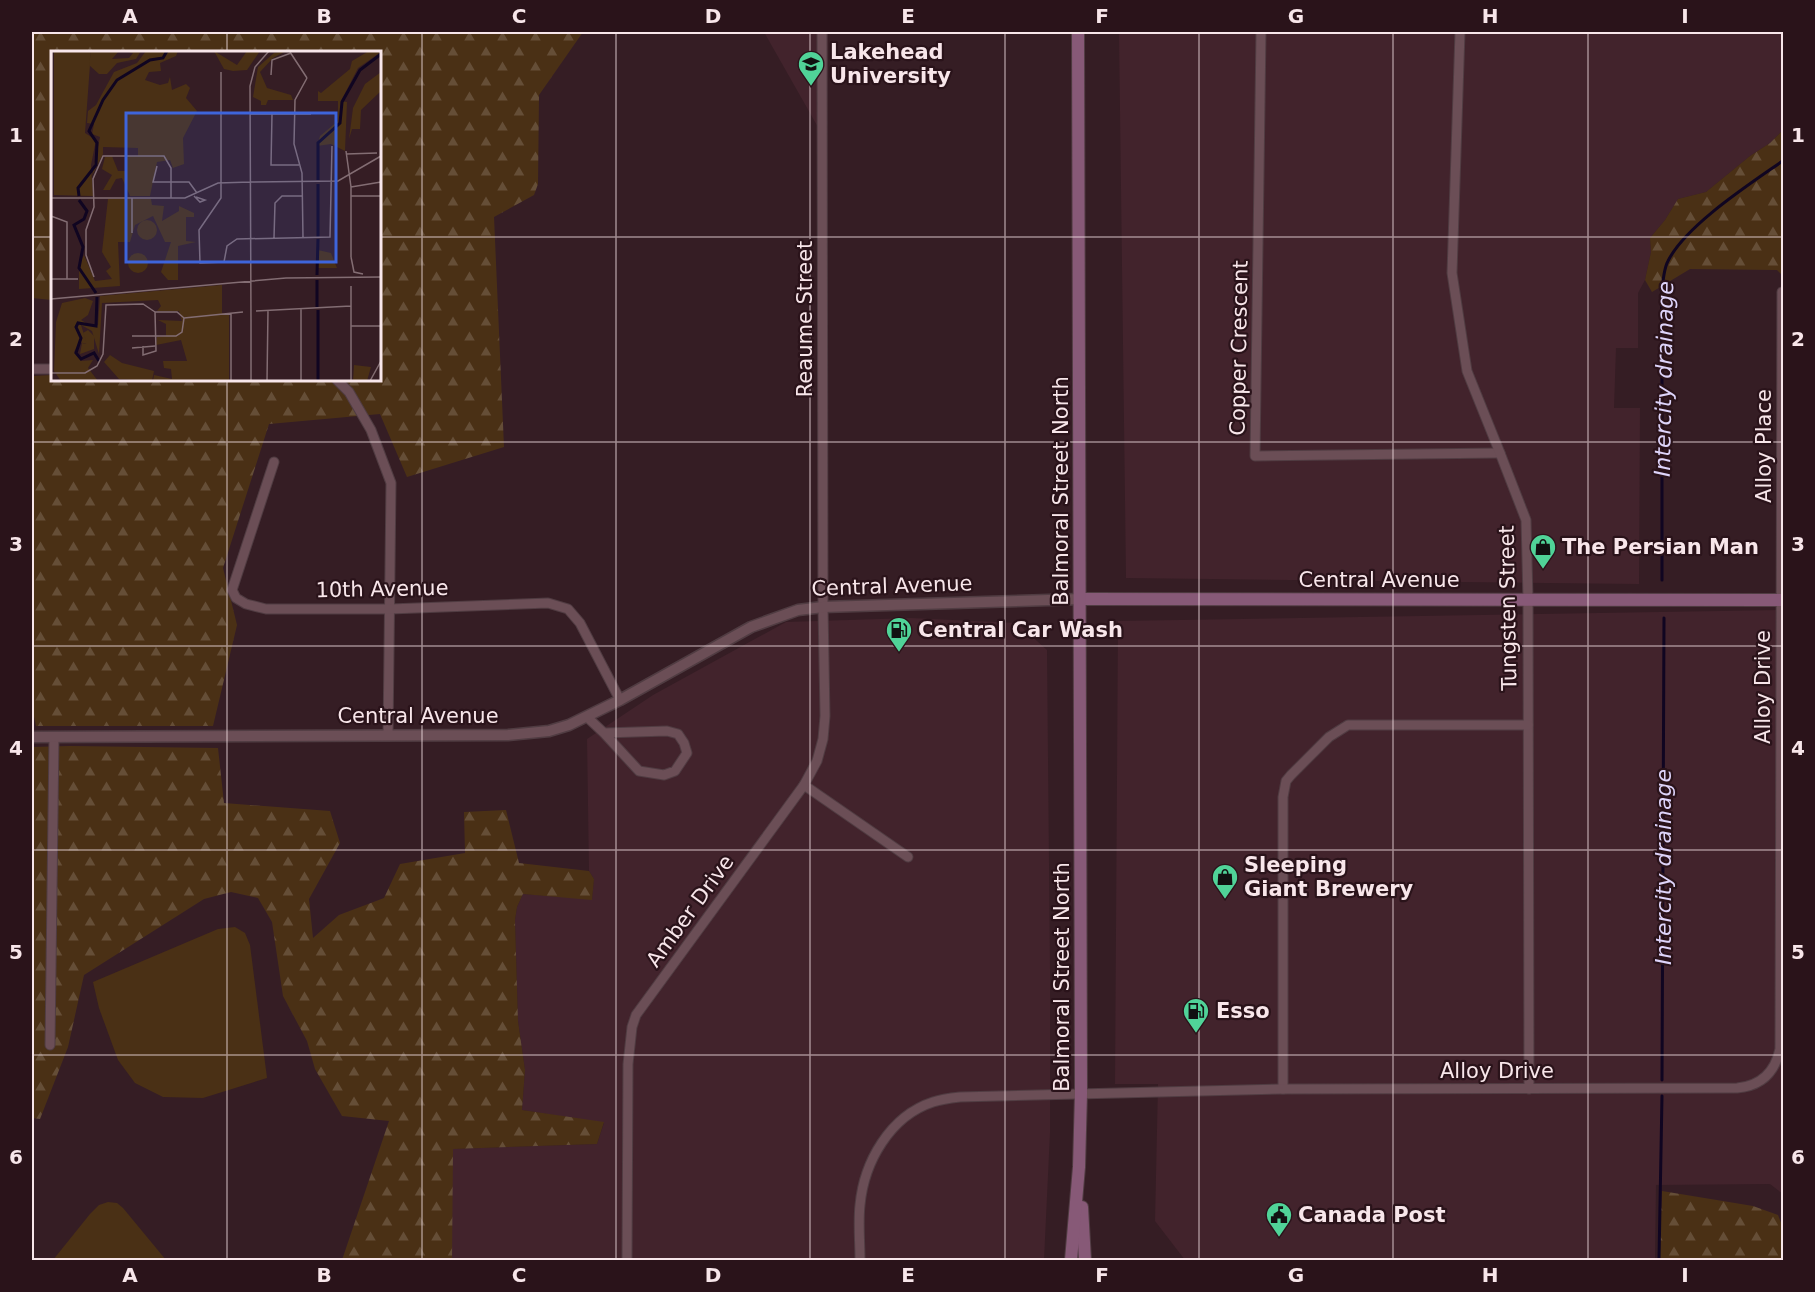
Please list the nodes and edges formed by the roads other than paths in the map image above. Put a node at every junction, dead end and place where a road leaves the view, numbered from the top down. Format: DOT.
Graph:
graph roads {
  1 [pos="822,32"];
  2 [pos="1078,32"];
  3 [pos="1262,32"];
  4 [pos="1460,32"];
  5 [pos="1782,292"];
  6 [pos="32,369"];
  7 [pos="51,369"];
  8 [pos="338,381"];
  9 [pos="1500,453"];
  10 [pos="274,462"];
  11 [pos="1081,599"];
  12 [pos="1528,599"];
  13 [pos="1782,600"];
  14 [pos="823,607"];
  15 [pos="390,609"];
  16 [pos="620,700"];
  17 [pos="587,717"];
  18 [pos="1528,725"];
  19 [pos="604,733"];
  20 [pos="388,735"];
  21 [pos="32,737"];
  22 [pos="54,737"];
  23 [pos="804,785"];
  24 [pos="908,857"];
  25 [pos="50,1045"];
  26 [pos="1283,1089"];
  27 [pos="1529,1089"];
  28 [pos="1081,1093"];
  29 [pos="1079,1167"];
  30 [pos="627,1260"];
  31 [pos="860,1260"];
  32 [pos="1071,1260"];
  33 [pos="1085,1260"];
  1 -- 14 [label="street, Reaume Street"];
  2 -- 11 [label="main road, Balmoral Street North"];
  3 -- 9 [label="street, Copper Crescent"];
  4 -- 9 [label="street, Tungsten Street"];
  5 -- 13 [label="street, Alloy Place"];
  6 -- 7 [label="street"];
  8 -- 15 [label="street"];
  9 -- 12 [label="street, Tungsten Street"];
  10 -- 15 [label="street, 10th Avenue"];
  11 -- 12 [label="main road, Central Avenue"];
  11 -- 14 [label="street, Central Avenue"];
  11 -- 28 [label="main road, Balmoral Street North"];
  12 -- 13 [label="main road, Central Avenue"];
  12 -- 18 [label="street, Tungsten Street"];
  13 -- 27 [label="street, Alloy Drive"];
  14 -- 16 [label="street, Central Avenue"];
  14 -- 23 [label="street, Amber Drive"];
  15 -- 16 [label="street, 10th Avenue"];
  15 -- 20 [label="street"];
  16 -- 17 [label="street, Central Avenue"];
  17 -- 19 [label="street"];
  17 -- 20 [label="street, Central Avenue"];
  18 -- 26 [label="street"];
  18 -- 27 [label="street, Tungsten Street"];
  19 -- 19 [label="street"];
  20 -- 22 [label="street, Central Avenue"];
  21 -- 22 [label="street, Central Avenue"];
  22 -- 25 [label="street"];
  23 -- 24 [label="street"];
  23 -- 30 [label="street, Amber Drive"];
  26 -- 27 [label="street, Alloy Drive"];
  26 -- 28 [label="street, Alloy Drive"];
  28 -- 29 [label="main road, Balmoral Street North"];
  28 -- 31 [label="street, Alloy Drive"];
  29 -- 32 [label="main road, Balmoral Street North"];
  29 -- 33 [label="main road, Balmoral Street North"];
}
